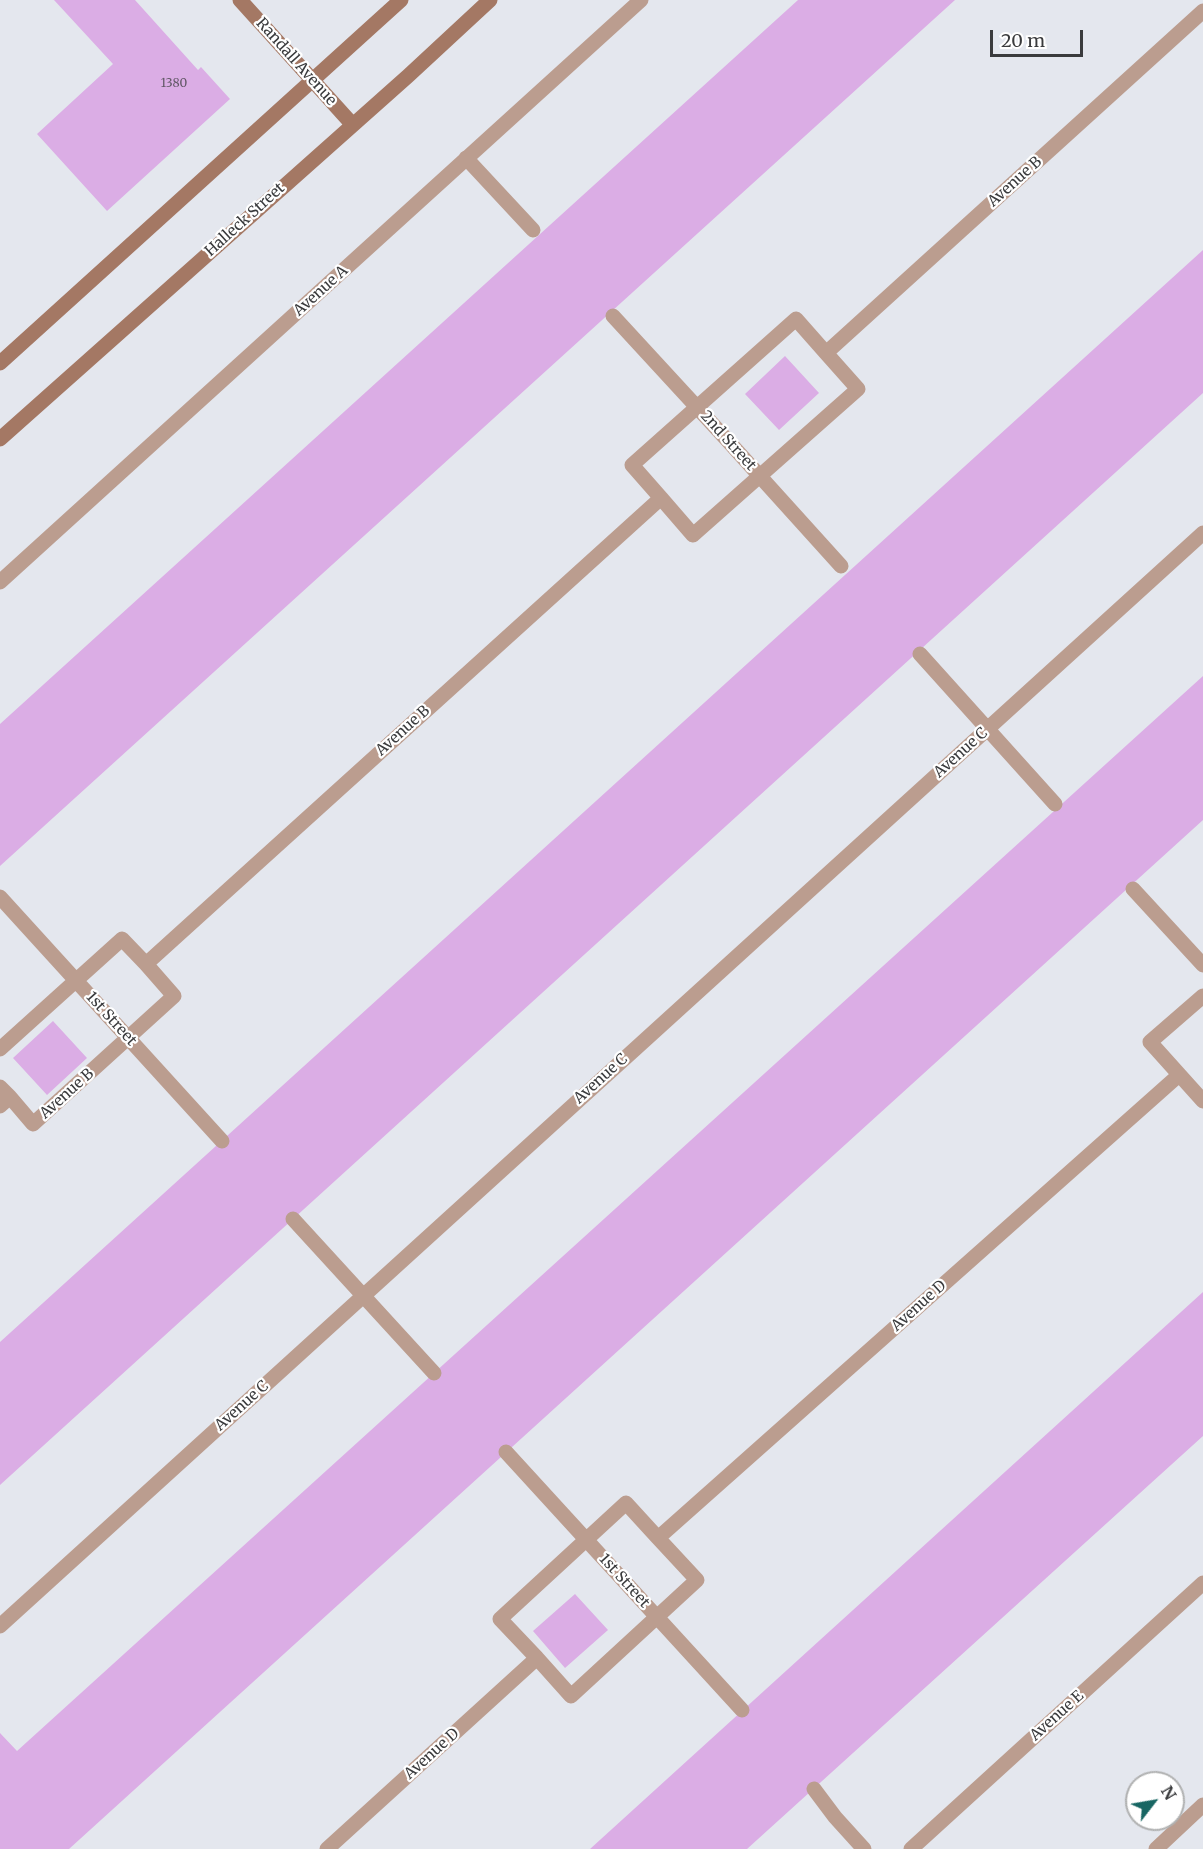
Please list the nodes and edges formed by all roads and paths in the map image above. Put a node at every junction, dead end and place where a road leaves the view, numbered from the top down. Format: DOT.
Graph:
graph roads {
  1 [pos="240,0"];
  2 [pos="401,0"];
  3 [pos="490,0"];
  4 [pos="642,0"];
  5 [pos="1203,11"];
  6 [pos="313,80"];
  7 [pos="352,124"];
  8 [pos="466,159"];
  9 [pos="533,230"];
  10 [pos="613,316"];
  11 [pos="826,353"];
  12 [pos="0,363"];
  13 [pos="697,407"];
  14 [pos="0,439"];
  15 [pos="760,476"];
  16 [pos="661,498"];
  17 [pos="1203,533"];
  18 [pos="841,566"];
  19 [pos="0,582"];
  20 [pos="920,654"];
  21 [pos="987,729"];
  22 [pos="1055,804"];
  23 [pos="1133,889"];
  24 [pos="0,897"];
  25 [pos="146,964"];
  26 [pos="1203,965"];
  27 [pos="76,981"];
  28 [pos="1203,996"];
  29 [pos="128,1038"];
  30 [pos="0,1049"];
  31 [pos="1179,1075"];
  32 [pos="3,1096"];
  33 [pos="1203,1101"];
  34 [pos="222,1141"];
  35 [pos="293,1218"];
  36 [pos="363,1296"];
  37 [pos="434,1373"];
  38 [pos="506,1452"];
  39 [pos="658,1538"];
  40 [pos="586,1540"];
  41 [pos="1203,1584"];
  42 [pos="657,1617"];
  43 [pos="0,1626"];
  44 [pos="537,1658"];
  45 [pos="742,1710"];
  46 [pos="814,1789"];
  47 [pos="1203,1805"];
  48 [pos="327,1849"];
  49 [pos="864,1849"];
  50 [pos="911,1849"];
  51 [pos="1156,1849"];
  1 -- 6 [label="main road, Randall Avenue"];
  2 -- 6 [label="main road"];
  3 -- 7 [label="main road, Halleck Street"];
  4 -- 8 [label="lane, Avenue A"];
  5 -- 11 [label="lane, Avenue B"];
  6 -- 7 [label="main road, Randall Avenue"];
  6 -- 12 [label="main road"];
  7 -- 14 [label="main road, Halleck Street"];
  8 -- 9 [label="lane"];
  8 -- 19 [label="lane, Avenue A"];
  10 -- 13 [label="lane, 2nd Street"];
  11 -- 13 [label="lane"];
  11 -- 15 [label="lane"];
  13 -- 15 [label="lane, 2nd Street"];
  13 -- 16 [label="lane"];
  15 -- 16 [label="lane"];
  15 -- 18 [label="lane, 2nd Street"];
  16 -- 25 [label="lane, Avenue B"];
  17 -- 21 [label="lane, Avenue C"];
  20 -- 21 [label="lane"];
  21 -- 22 [label="lane"];
  21 -- 36 [label="lane, Avenue C"];
  23 -- 26 [label="lane"];
  24 -- 27 [label="lane, 1st Street"];
  25 -- 27 [label="lane, Avenue B"];
  25 -- 29 [label="lane, Avenue B"];
  27 -- 29 [label="lane, 1st Street"];
  27 -- 30 [label="lane, Avenue B"];
  28 -- 31 [label="lane"];
  29 -- 32 [label="lane, Avenue B"];
  29 -- 34 [label="lane, 1st Street"];
  31 -- 33 [label="lane"];
  31 -- 39 [label="lane, Avenue D"];
  35 -- 36 [label="lane"];
  36 -- 37 [label="lane"];
  36 -- 43 [label="lane, Avenue C"];
  38 -- 40 [label="lane, 1st Street"];
  39 -- 40 [label="lane"];
  39 -- 42 [label="lane"];
  40 -- 42 [label="lane, 1st Street"];
  40 -- 44 [label="lane"];
  41 -- 50 [label="lane, Avenue E"];
  42 -- 44 [label="lane"];
  42 -- 45 [label="lane, 1st Street"];
  44 -- 48 [label="lane, Avenue D"];
  46 -- 49 [label="lane"];
  47 -- 51 [label="lane"];
}
